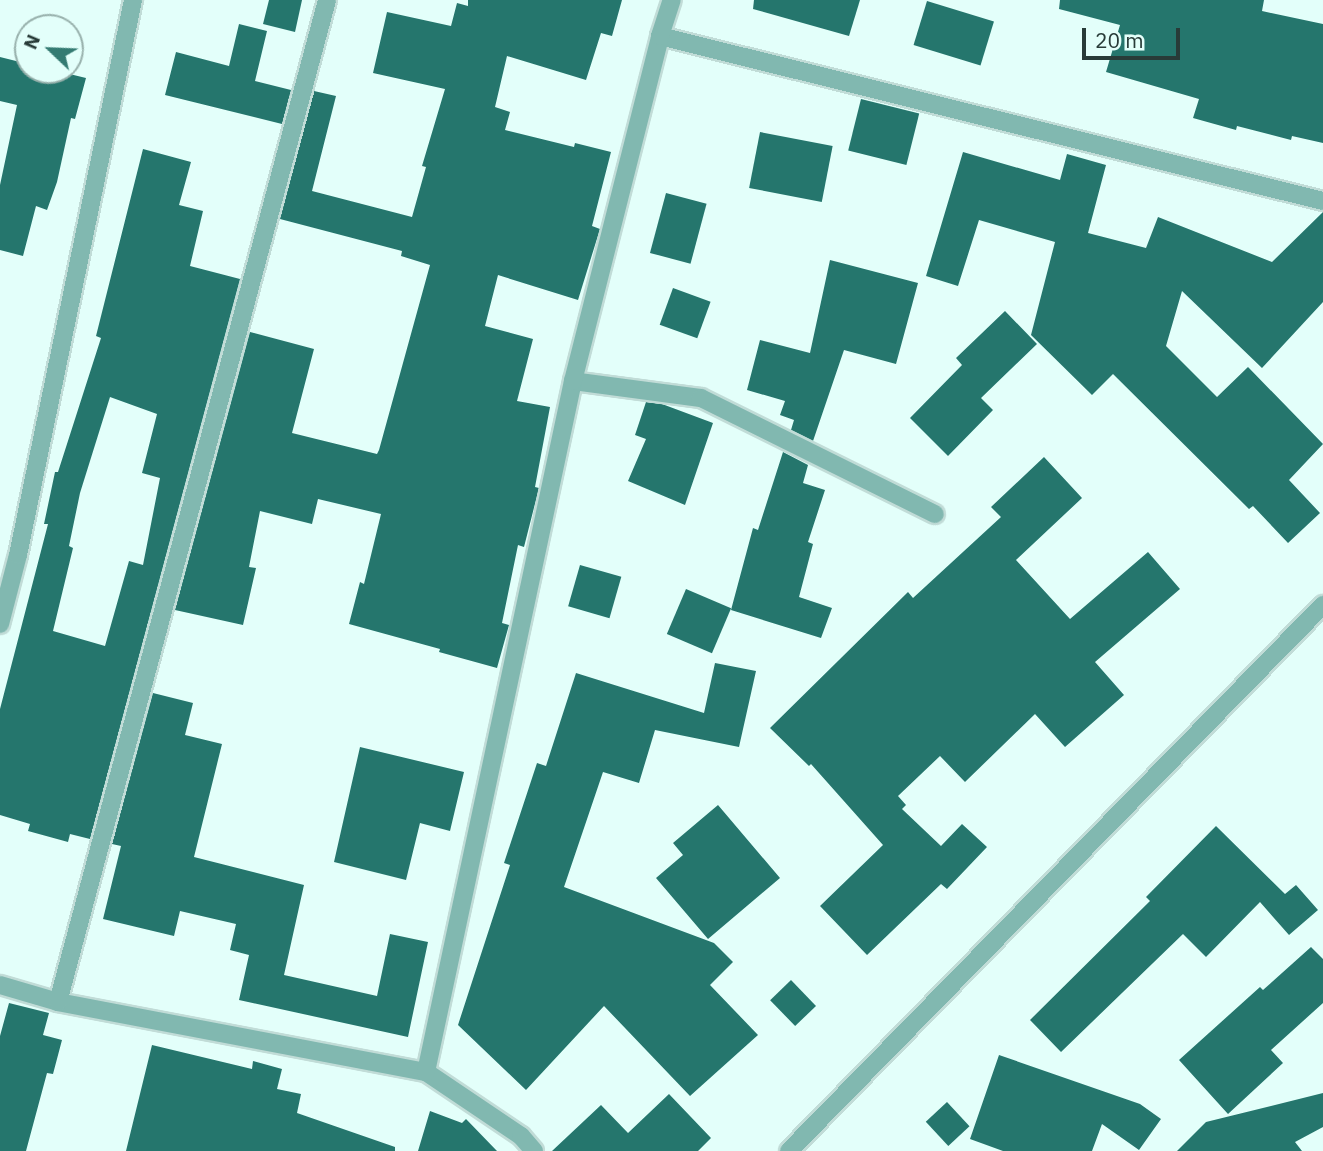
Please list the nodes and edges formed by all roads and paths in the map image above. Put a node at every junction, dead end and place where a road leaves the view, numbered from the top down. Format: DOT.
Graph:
graph roads {
  1 [pos="133,0"];
  2 [pos="327,0"];
  3 [pos="672,0"];
  4 [pos="660,36"];
  5 [pos="1323,201"];
  6 [pos="573,381"];
  7 [pos="935,514"];
  8 [pos="1323,605"];
  9 [pos="0,624"];
  10 [pos="0,985"];
  11 [pos="58,1002"];
  12 [pos="426,1072"];
  13 [pos="534,1151"];
  14 [pos="789,1151"];
  1 -- 9 [label="street"];
  2 -- 11 [label="street"];
  3 -- 4 [label="street"];
  4 -- 5 [label="street"];
  4 -- 6 [label="street"];
  6 -- 7 [label="street"];
  6 -- 12 [label="street"];
  8 -- 14 [label="street"];
  10 -- 11 [label="street"];
  11 -- 12 [label="street"];
  12 -- 13 [label="street"];
}
